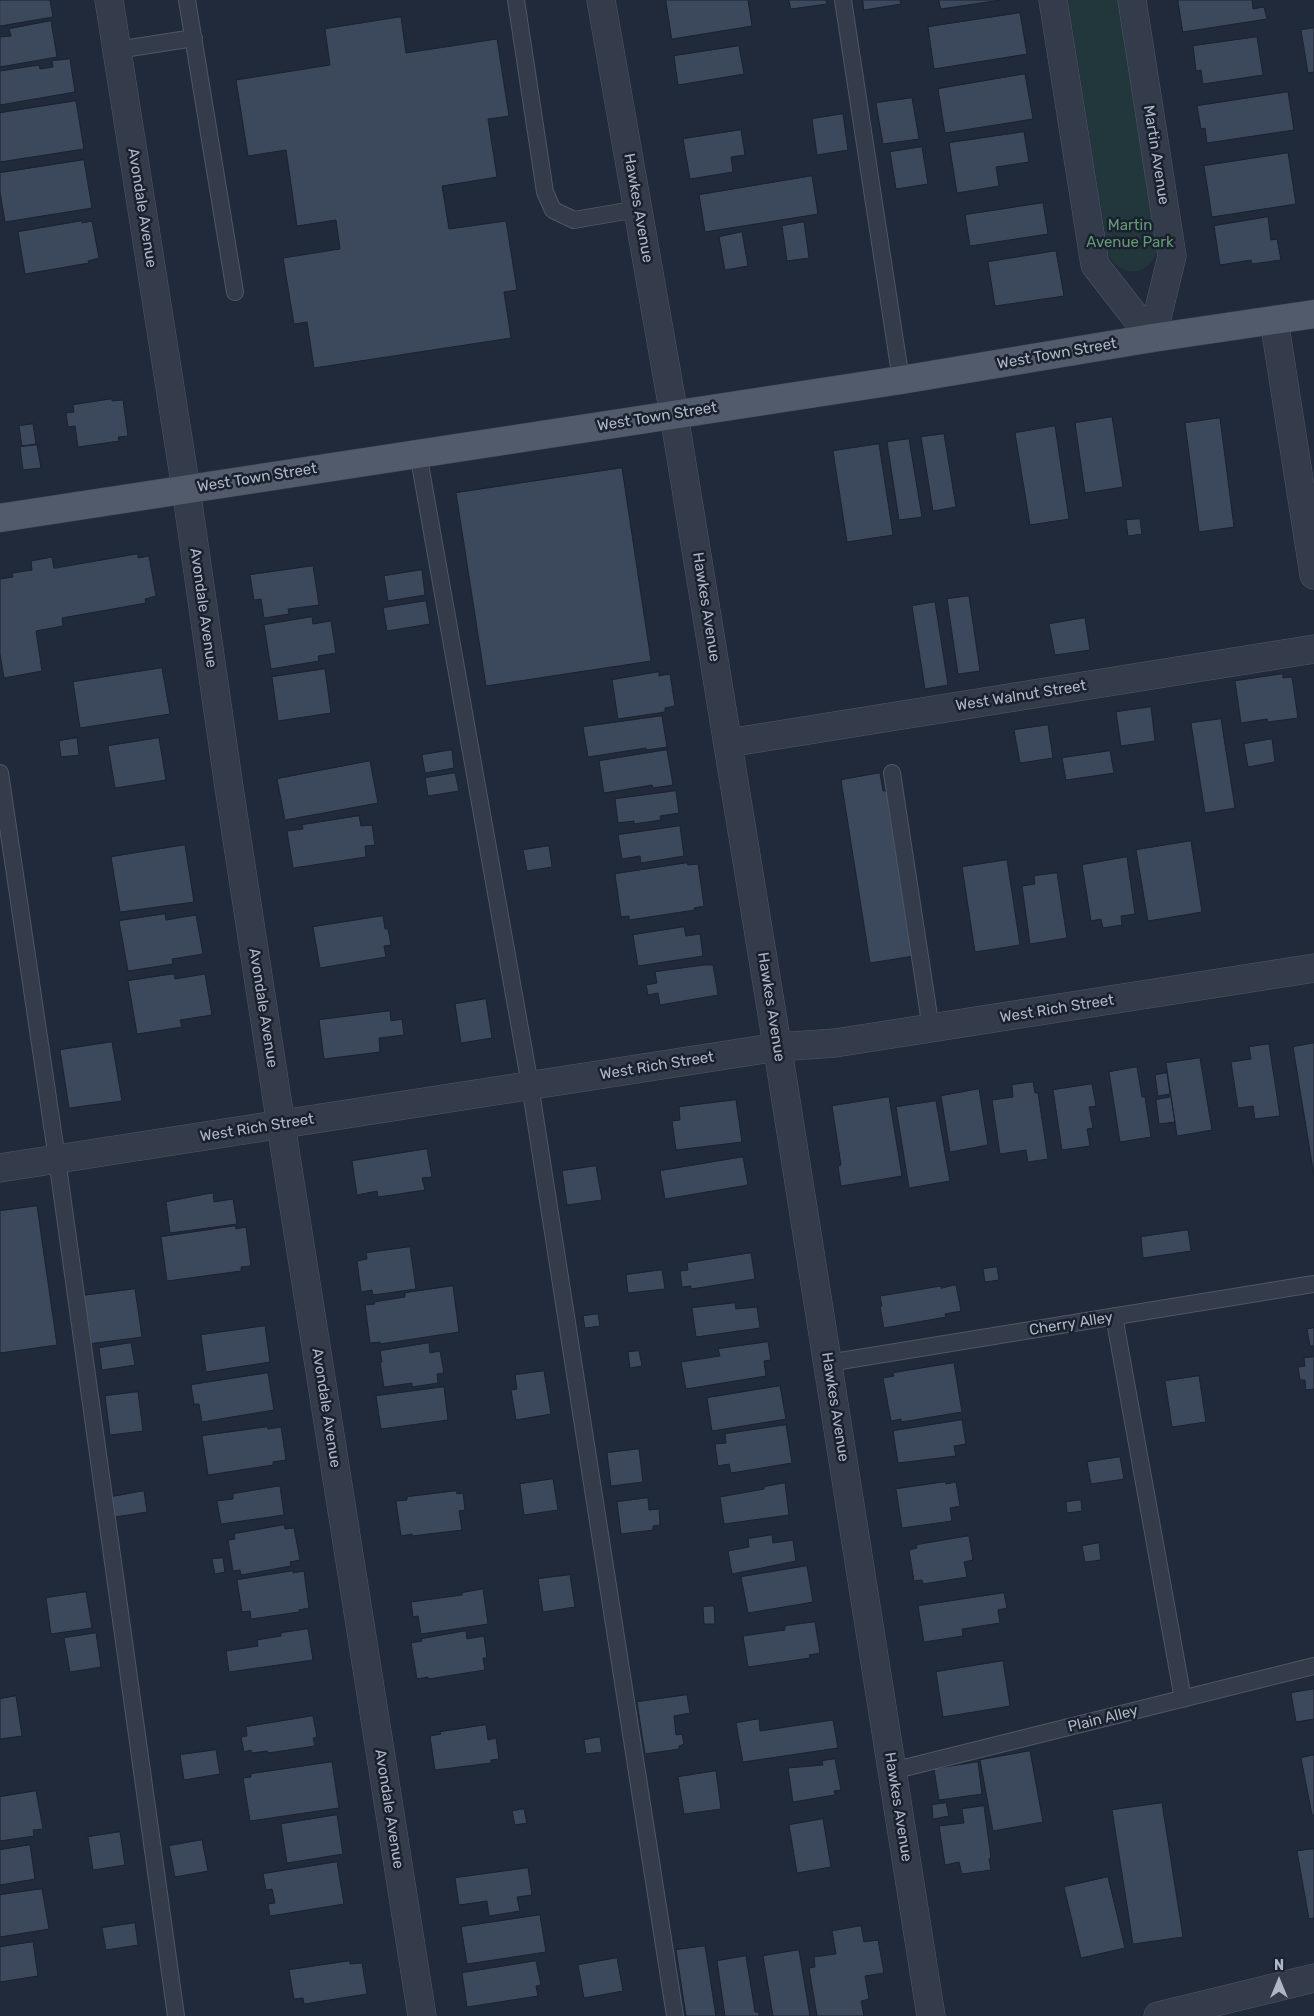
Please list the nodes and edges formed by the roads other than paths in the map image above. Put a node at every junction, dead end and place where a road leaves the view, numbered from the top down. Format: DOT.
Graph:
graph roads {
  1 [pos="109,0"];
  2 [pos="187,0"];
  3 [pos="516,0"];
  4 [pos="601,0"];
  5 [pos="843,0"];
  6 [pos="1053,0"];
  7 [pos="1132,0"];
  8 [pos="194,38"];
  9 [pos="117,50"];
  10 [pos="638,209"];
  11 [pos="235,292"];
  12 [pos="1314,314"];
  13 [pos="1274,320"];
  14 [pos="1152,338"];
  15 [pos="902,380"];
  16 [pos="674,414"];
  17 [pos="418,453"];
  18 [pos="186,489"];
  19 [pos="0,518"];
  20 [pos="1314,575"];
  21 [pos="1314,650"];
  22 [pos="728,743"];
  23 [pos="0,773"];
  24 [pos="892,773"];
  25 [pos="1314,968"];
  26 [pos="931,1029"];
  27 [pos="778,1047"];
  28 [pos="530,1086"];
  29 [pos="281,1125"];
  30 [pos="57,1159"];
  31 [pos="0,1168"];
  32 [pos="1314,1284"];
  33 [pos="1114,1316"];
  34 [pos="828,1363"];
  35 [pos="1314,1666"];
  36 [pos="1183,1698"];
  37 [pos="892,1771"];
  38 [pos="1314,1978"];
  39 [pos="176,2016"];
  40 [pos="422,2016"];
  41 [pos="675,2016"];
  42 [pos="931,2016"];
  43 [pos="1158,2016"];
  1 -- 9 [label="street, Avondale Avenue"];
  2 -- 8 [label="lane"];
  3 -- 10 [label="lane"];
  4 -- 10 [label="street, Hawkes Avenue"];
  5 -- 15 [label="lane"];
  6 -- 14 [label="street"];
  7 -- 14 [label="street, Martin Avenue"];
  8 -- 9 [label="lane"];
  8 -- 11 [label="lane"];
  9 -- 18 [label="street, Avondale Avenue"];
  10 -- 16 [label="street, Hawkes Avenue"];
  12 -- 13 [label="main road, West Town Street"];
  13 -- 14 [label="main road, West Town Street"];
  13 -- 20 [label="street"];
  14 -- 15 [label="main road, West Town Street"];
  15 -- 16 [label="main road, West Town Street"];
  16 -- 17 [label="main road, West Town Street"];
  16 -- 22 [label="street, Hawkes Avenue"];
  17 -- 18 [label="main road, West Town Street"];
  17 -- 28 [label="lane"];
  18 -- 19 [label="main road, West Town Street"];
  18 -- 29 [label="street, Avondale Avenue"];
  21 -- 22 [label="street, West Walnut Street"];
  22 -- 27 [label="street, Hawkes Avenue"];
  23 -- 30 [label="lane"];
  24 -- 26 [label="lane"];
  25 -- 26 [label="street, West Rich Street"];
  26 -- 27 [label="street, West Rich Street"];
  27 -- 28 [label="street, West Rich Street"];
  27 -- 34 [label="street, Hawkes Avenue"];
  28 -- 29 [label="street, West Rich Street"];
  28 -- 41 [label="lane"];
  29 -- 30 [label="street, West Rich Street"];
  29 -- 40 [label="street, Avondale Avenue"];
  30 -- 31 [label="street, West Rich Street"];
  30 -- 39 [label="lane"];
  32 -- 33 [label="lane, Cherry Alley"];
  33 -- 34 [label="lane, Cherry Alley"];
  33 -- 36 [label="lane"];
  34 -- 37 [label="street, Hawkes Avenue"];
  35 -- 36 [label="lane, Plain Alley"];
  36 -- 37 [label="lane, Plain Alley"];
  37 -- 42 [label="street, Hawkes Avenue"];
  38 -- 43 [label="street"];
}
